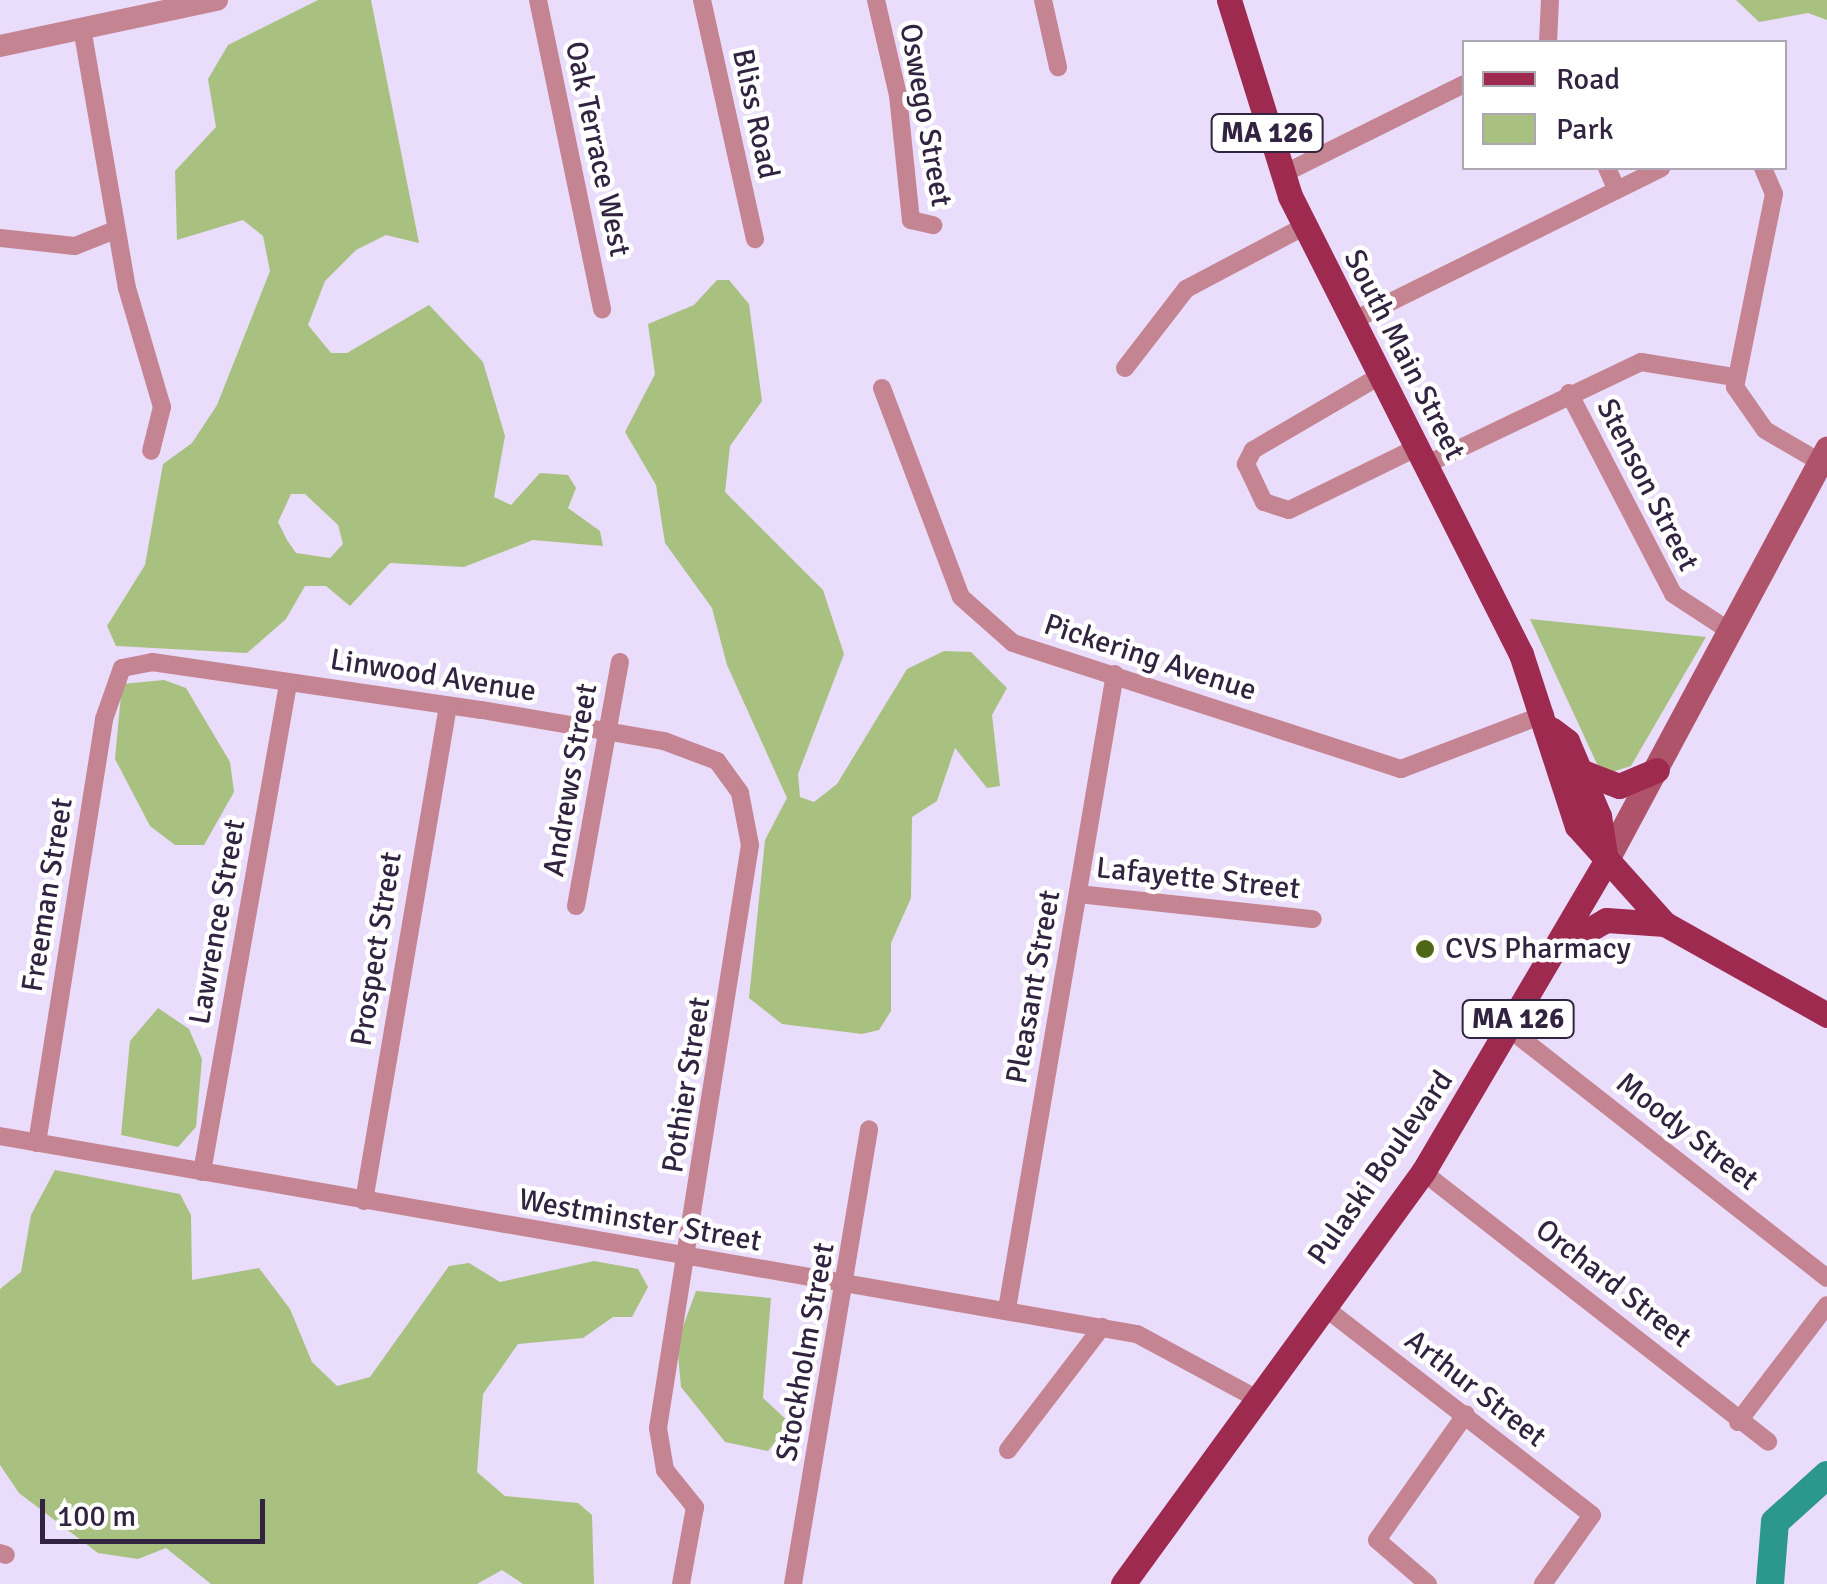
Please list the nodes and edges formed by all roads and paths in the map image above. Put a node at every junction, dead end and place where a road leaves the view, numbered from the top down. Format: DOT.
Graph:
graph roads {
  1 [pos="217,0"];
  2 [pos="538,0"];
  3 [pos="702,0"];
  4 [pos="876,0"];
  5 [pos="1043,0"];
  6 [pos="1229,0"];
  7 [pos="1550,0"];
  8 [pos="82,28"];
  9 [pos="1546,37"];
  10 [pos="0,46"];
  11 [pos="1058,66"];
  12 [pos="1462,85"];
  13 [pos="1608,170"];
  14 [pos="1656,170"];
  15 [pos="1764,170"];
  16 [pos="1281,174"];
  17 [pos="1617,190"];
  18 [pos="933,225"];
  19 [pos="1303,226"];
  20 [pos="116,230"];
  21 [pos="0,238"];
  22 [pos="755,239"];
  23 [pos="602,310"];
  24 [pos="1350,322"];
  25 [pos="1126,368"];
  26 [pos="1378,377"];
  27 [pos="1735,377"];
  28 [pos="882,388"];
  29 [pos="1569,393"];
  30 [pos="151,451"];
  31 [pos="1824,456"];
  32 [pos="1420,457"];
  33 [pos="1731,632"];
  34 [pos="620,662"];
  35 [pos="129,664"];
  36 [pos="1116,674"];
  37 [pos="288,682"];
  38 [pos="448,706"];
  39 [pos="1548,722"];
  40 [pos="608,732"];
  41 [pos="722,766"];
  42 [pos="1657,770"];
  43 [pos="1580,772"];
  44 [pos="1606,861"];
  45 [pos="1078,894"];
  46 [pos="576,906"];
  47 [pos="1313,919"];
  48 [pos="1665,924"];
  49 [pos="1557,948"];
  50 [pos="1824,1007"];
  51 [pos="1512,1031"];
  52 [pos="869,1129"];
  53 [pos="0,1136"];
  54 [pos="38,1143"];
  55 [pos="202,1172"];
  56 [pos="1423,1172"];
  57 [pos="364,1201"];
  58 [pos="688,1257"];
  59 [pos="1827,1278"];
  60 [pos="849,1284"];
  61 [pos="1827,1305"];
  62 [pos="1324,1307"];
  63 [pos="1007,1309"];
  64 [pos="1102,1327"];
  65 [pos="1257,1399"];
  66 [pos="1466,1414"];
  67 [pos="1738,1422"];
  68 [pos="1768,1442"];
  69 [pos="1008,1450"];
  70 [pos="1132,1581"];
  71 [pos="681,1584"];
  72 [pos="794,1584"];
  73 [pos="1428,1584"];
  74 [pos="1542,1584"];
  1 -- 8 [label="street"];
  2 -- 23 [label="street, Oak Terrace West"];
  3 -- 22 [label="street, Bliss Road"];
  4 -- 18 [label="street, Oswego Street"];
  5 -- 11 [label="street"];
  6 -- 16 [label="main road, South Main Street / MA 126"];
  7 -- 9 [label="street"];
  8 -- 10 [label="street"];
  8 -- 20 [label="street"];
  12 -- 16 [label="street"];
  13 -- 17 [label="street"];
  14 -- 17 [label="street"];
  15 -- 27 [label="street"];
  16 -- 19 [label="main road, South Main Street / MA 126"];
  17 -- 24 [label="street"];
  19 -- 24 [label="main road, South Main Street / MA 126"];
  19 -- 25 [label="street"];
  20 -- 21 [label="street"];
  20 -- 30 [label="street"];
  24 -- 26 [label="main road, South Main Street / MA 126"];
  26 -- 32 [label="main road, South Main Street / MA 126"];
  26 -- 32 [label="street"];
  27 -- 29 [label="street"];
  27 -- 31 [label="street"];
  28 -- 36 [label="street, Pickering Avenue"];
  29 -- 32 [label="street"];
  29 -- 33 [label="street, Stenson Street"];
  31 -- 33 [label="main road, Pulaski Boulevard"];
  32 -- 39 [label="main road, South Main Street / MA 126"];
  33 -- 42 [label="main road, Pulaski Boulevard"];
  34 -- 40 [label="street, Andrews Street"];
  35 -- 37 [label="street, Linwood Avenue"];
  35 -- 54 [label="street, Freeman Street"];
  36 -- 39 [label="street, Pickering Avenue"];
  36 -- 45 [label="street, Pleasant Street"];
  37 -- 38 [label="street, Linwood Avenue"];
  37 -- 55 [label="street, Lawrence Street"];
  38 -- 40 [label="street, Linwood Avenue"];
  38 -- 57 [label="street, Prospect Street"];
  39 -- 43 [label="main road, South Main Street / MA 126"];
  39 -- 44 [label="main road, South Main Street / MA 126"];
  40 -- 41 [label="street, Linwood Avenue"];
  40 -- 46 [label="street, Andrews Street"];
  41 -- 58 [label="street, Pothier Street"];
  42 -- 43 [label="main road"];
  42 -- 44 [label="main road, Pulaski Boulevard"];
  43 -- 44 [label="main road, South Main Street / MA 126"];
  44 -- 48 [label="main road"];
  44 -- 49 [label="main road, Pulaski Boulevard / MA 126"];
  45 -- 47 [label="street, Lafayette Street"];
  45 -- 63 [label="street, Pleasant Street"];
  48 -- 49 [label="main road"];
  48 -- 50 [label="main road"];
  49 -- 51 [label="main road, Pulaski Boulevard / MA 126"];
  51 -- 56 [label="main road, Pulaski Boulevard / MA 126"];
  51 -- 59 [label="street, Moody Street"];
  52 -- 60 [label="street, Stockholm Street"];
  53 -- 54 [label="street, Westminster Street"];
  54 -- 55 [label="street, Westminster Street"];
  55 -- 57 [label="street, Westminster Street"];
  56 -- 62 [label="main road, Pulaski Boulevard / MA 126"];
  56 -- 67 [label="street, Orchard Street"];
  57 -- 58 [label="street, Westminster Street"];
  58 -- 60 [label="street, Westminster Street"];
  58 -- 71 [label="street, Pothier Street"];
  60 -- 63 [label="street, Westminster Street"];
  60 -- 72 [label="street, Stockholm Street"];
  61 -- 67 [label="street"];
  62 -- 65 [label="main road, Pulaski Boulevard / MA 126"];
  62 -- 66 [label="street, Arthur Street"];
  63 -- 64 [label="street, Westminster Street"];
  64 -- 65 [label="street, Westminster Street"];
  64 -- 69 [label="street"];
  65 -- 70 [label="main road, Pulaski Boulevard / MA 126"];
  66 -- 73 [label="street"];
  66 -- 74 [label="street, Arthur Street"];
  67 -- 68 [label="street, Orchard Street"];
}
